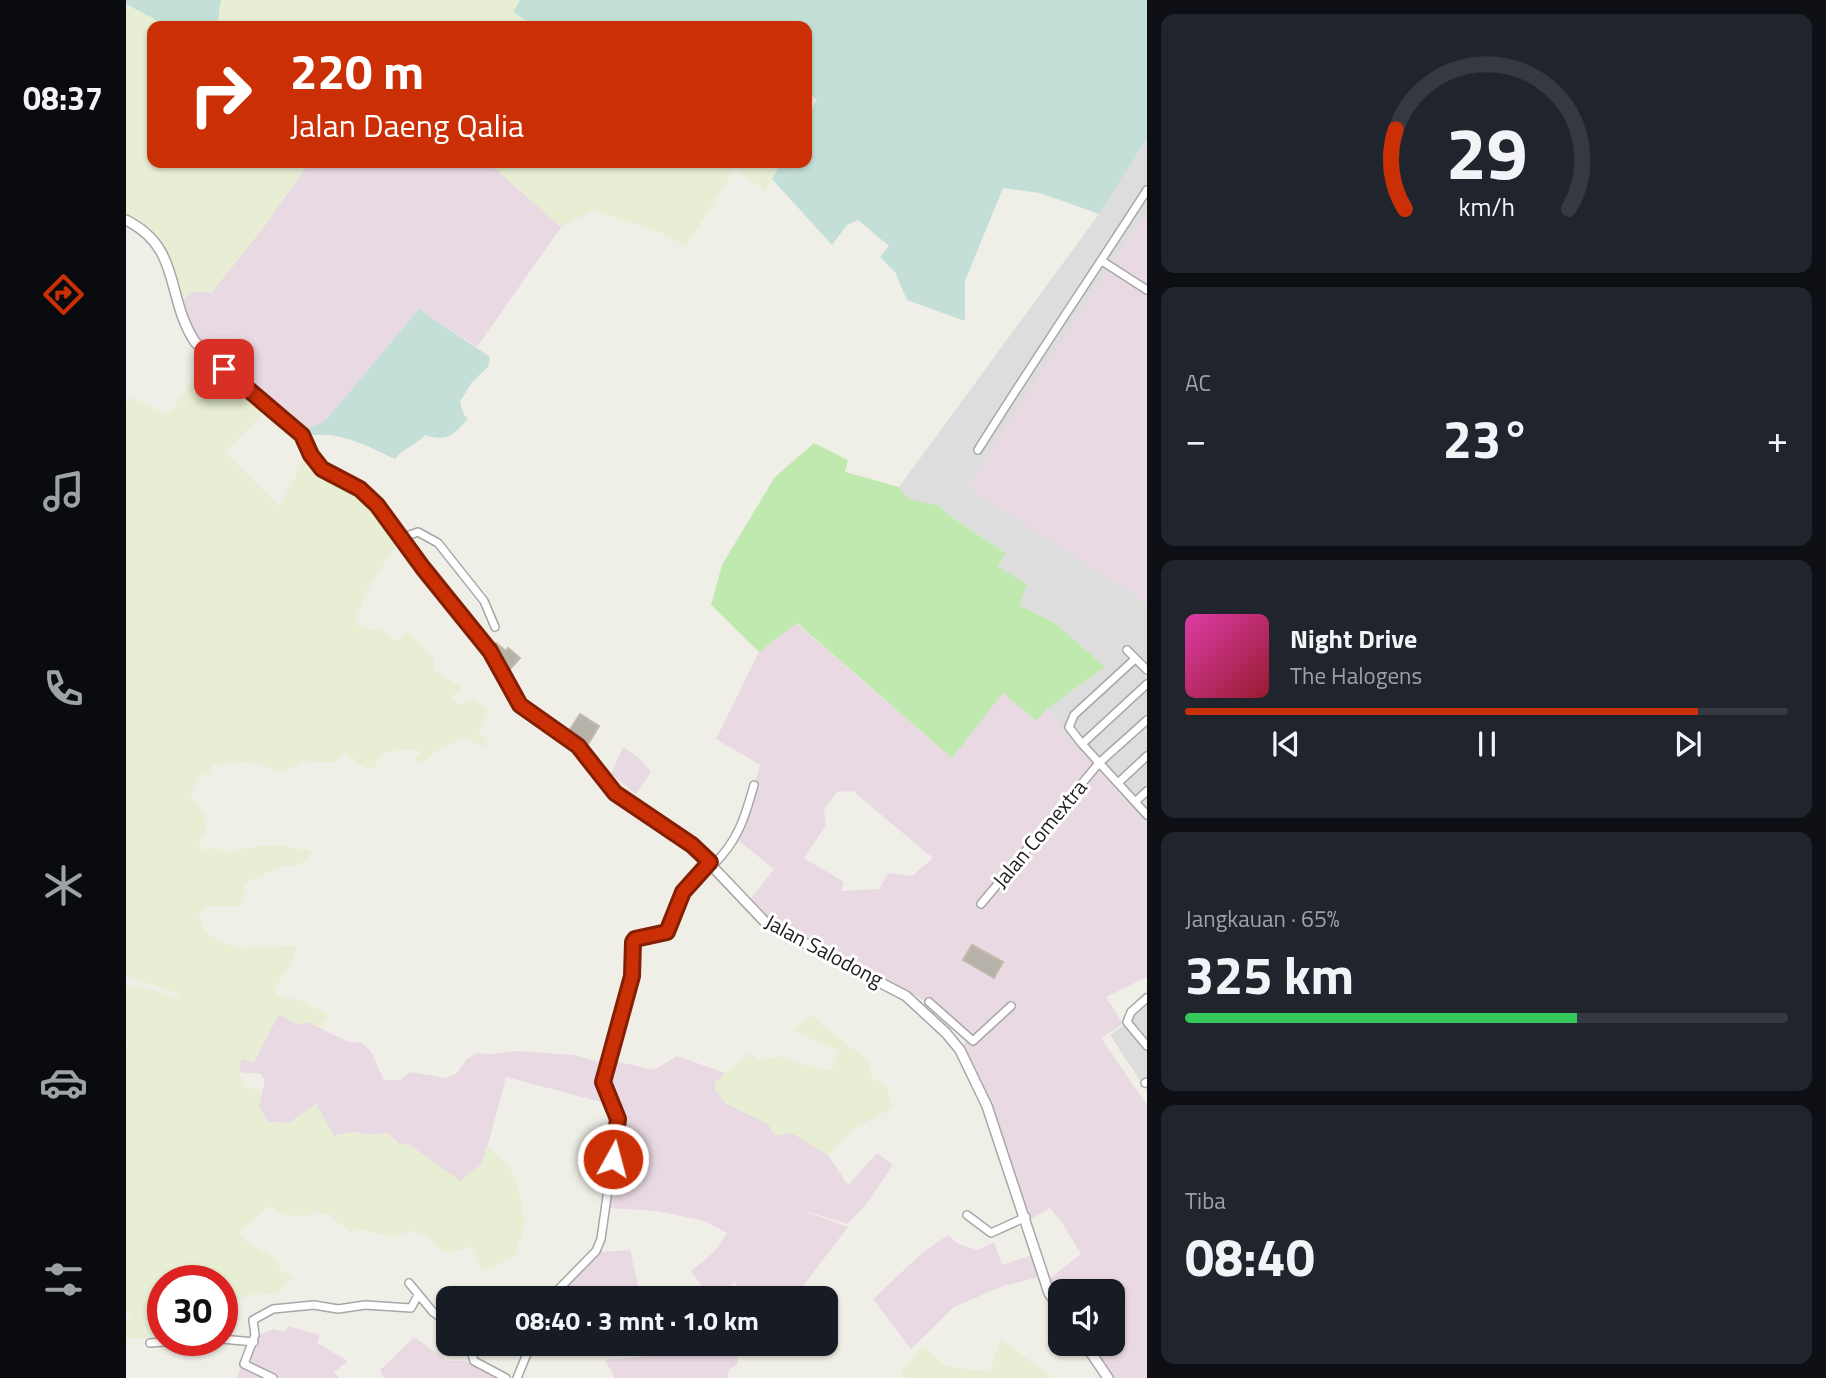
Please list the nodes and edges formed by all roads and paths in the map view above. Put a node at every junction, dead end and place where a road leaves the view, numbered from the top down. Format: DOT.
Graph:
graph roads {
  1 [pos="1147,190"];
  2 [pos="126,220"];
  3 [pos="1102,261"];
  4 [pos="1147,290"];
  5 [pos="978,450"];
  6 [pos="401,538"];
  7 [pos="495,627"];
  8 [pos="1127,650"];
  9 [pos="1135,659"];
  10 [pos="1147,670"];
  11 [pos="1147,684"];
  12 [pos="1147,720"];
  13 [pos="1082,744"];
  14 [pos="1147,756"];
  15 [pos="1098,763"];
  16 [pos="1118,783"];
  17 [pos="754,786"];
  18 [pos="1147,791"];
  19 [pos="1135,802"];
  20 [pos="1147,815"];
  21 [pos="711,863"];
  22 [pos="981,904"];
  23 [pos="929,1002"];
  24 [pos="1146,1002"];
  25 [pos="1011,1006"];
  26 [pos="1147,1046"];
  27 [pos="967,1215"];
  28 [pos="1026,1217"];
  29 [pos="409,1283"];
  30 [pos="562,1286"];
  31 [pos="1048,1290"];
  32 [pos="418,1295"];
  33 [pos="436,1312"];
  34 [pos="238,1340"];
  35 [pos="254,1342"];
  36 [pos="473,1356"];
  37 [pos="526,1356"];
  38 [pos="1093,1356"];
  39 [pos="273,1378"];
  40 [pos="506,1378"];
  41 [pos="517,1378"];
  42 [pos="1108,1378"];
  1 -- 3 [label="street"];
  2 -- 6 [label="street, Jalan Salodong"];
  3 -- 4 [label="street"];
  3 -- 5 [label="street"];
  6 -- 7 [label="street"];
  6 -- 21 [label="street, Jalan Salodong"];
  8 -- 9 [label="street"];
  9 -- 10 [label="street"];
  9 -- 13 [label="street"];
  11 -- 13 [label="street"];
  12 -- 15 [label="street, Jalan Comextra"];
  13 -- 15 [label="street"];
  14 -- 16 [label="street"];
  15 -- 16 [label="street"];
  15 -- 22 [label="street, Jalan Comextra"];
  16 -- 19 [label="street"];
  17 -- 21 [label="street"];
  18 -- 19 [label="street"];
  19 -- 20 [label="street"];
  21 -- 28 [label="street, Jalan Salodong"];
  21 -- 30 [label="street"];
  23 -- 25 [label="street"];
  24 -- 26 [label="street"];
  27 -- 28 [label="street"];
  28 -- 31 [label="street, Jalan Salodong"];
  29 -- 32 [label="street"];
  32 -- 33 [label="street"];
  32 -- 35 [label="street"];
  34 -- 35 [label="street"];
  35 -- 39 [label="street"];
  36 -- 40 [label="street"];
  37 -- 41 [label="street"];
  38 -- 42 [label="street"];
}
